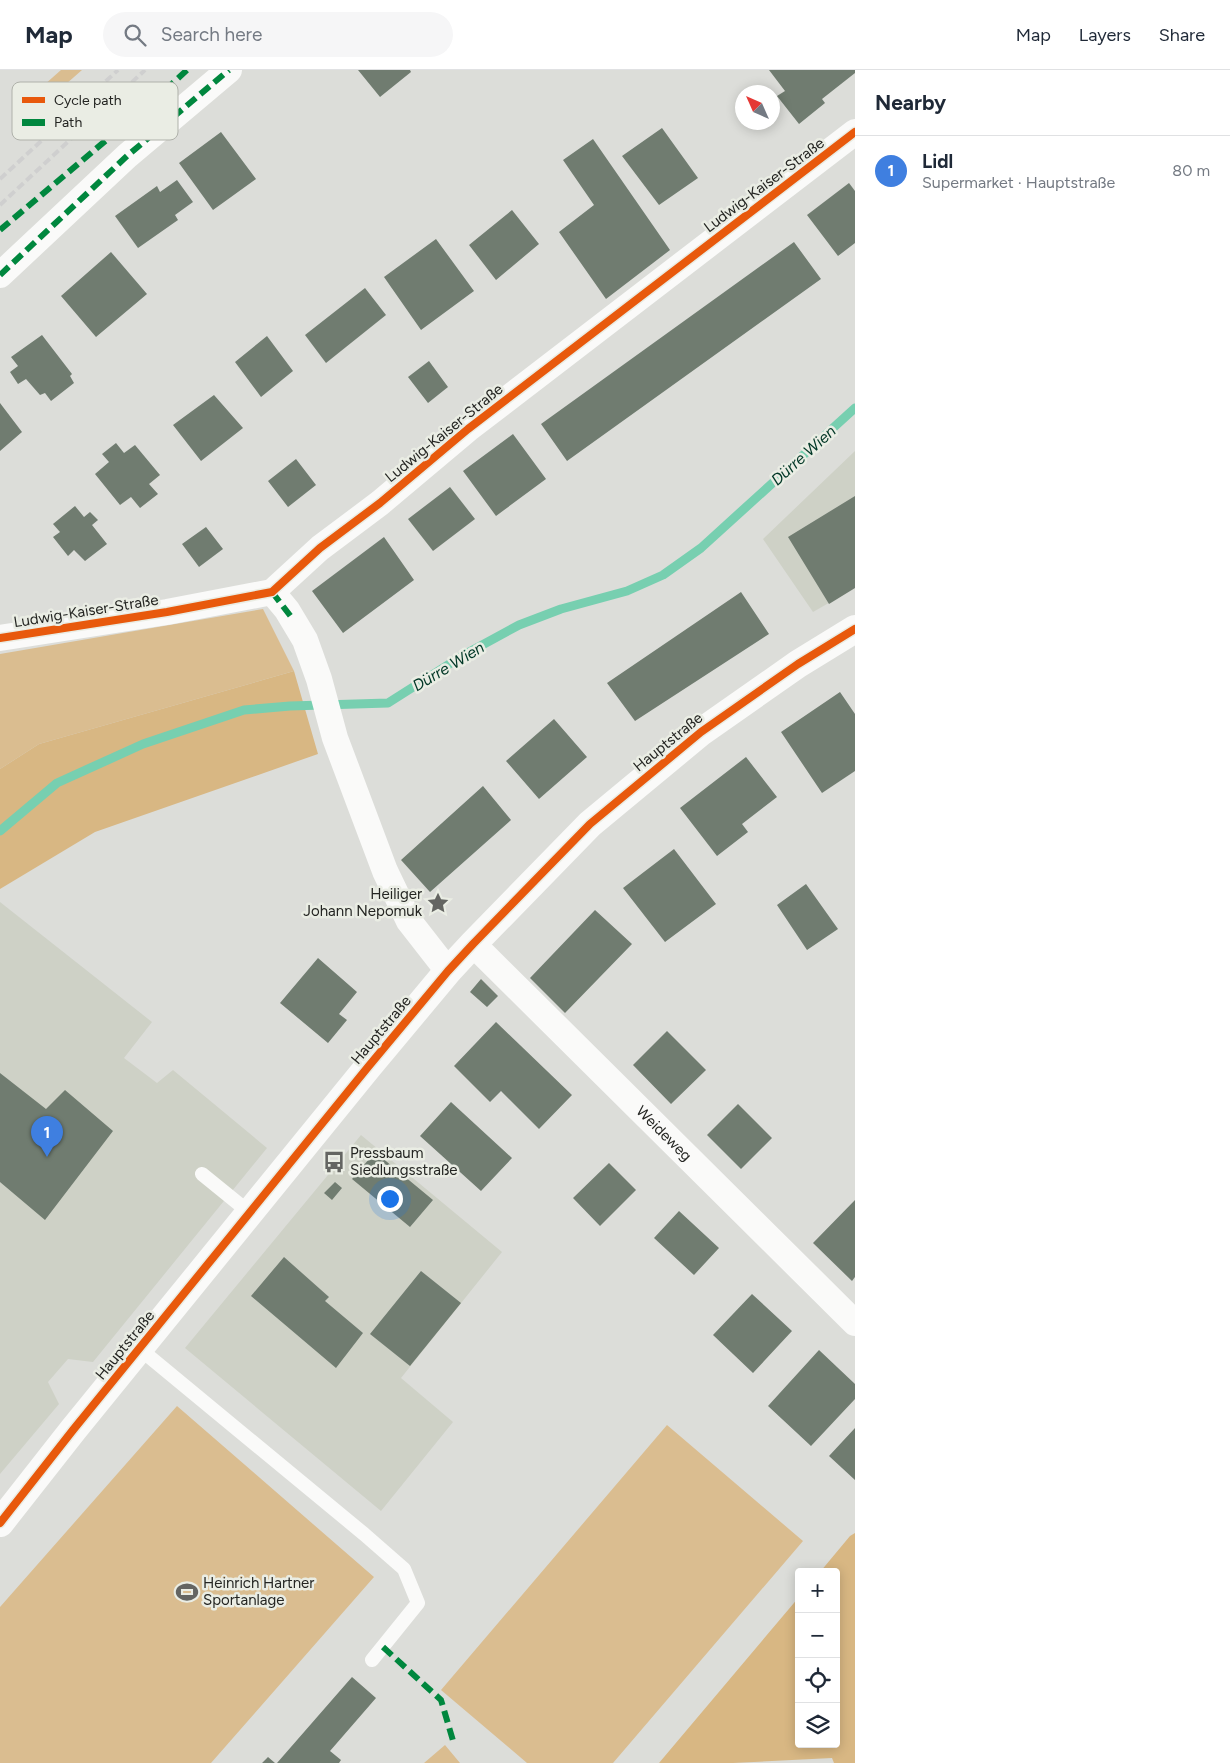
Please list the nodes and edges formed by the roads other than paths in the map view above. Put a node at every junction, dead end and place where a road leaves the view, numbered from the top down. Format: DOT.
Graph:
graph roads {
  1 [pos="229,70"];
  2 [pos="178,113"];
  3 [pos="855,132"];
  4 [pos="146,140"];
  5 [pos="0,275"];
  6 [pos="272,592"];
  7 [pos="855,629"];
  8 [pos="0,638"];
  9 [pos="473,944"];
  10 [pos="448,971"];
  11 [pos="202,1174"];
  12 [pos="250,1213"];
  13 [pos="855,1323"];
  14 [pos="140,1349"];
  15 [pos="0,1524"];
  16 [pos="372,1660"];
  1 -- 2 [label="street"];
  3 -- 6 [label="street, Ludwig-Kaiser-Straße"];
  4 -- 5 [label="street"];
  6 -- 8 [label="street, Ludwig-Kaiser-Straße"];
  6 -- 10 [label="street"];
  7 -- 9 [label="main road, Hauptstraße"];
  9 -- 10 [label="main road, Hauptstraße"];
  9 -- 13 [label="street, Weideweg"];
  10 -- 12 [label="main road, Hauptstraße"];
  11 -- 12 [label="lane"];
  12 -- 14 [label="main road, Hauptstraße"];
  14 -- 15 [label="main road, Hauptstraße"];
  14 -- 16 [label="lane"];
}
